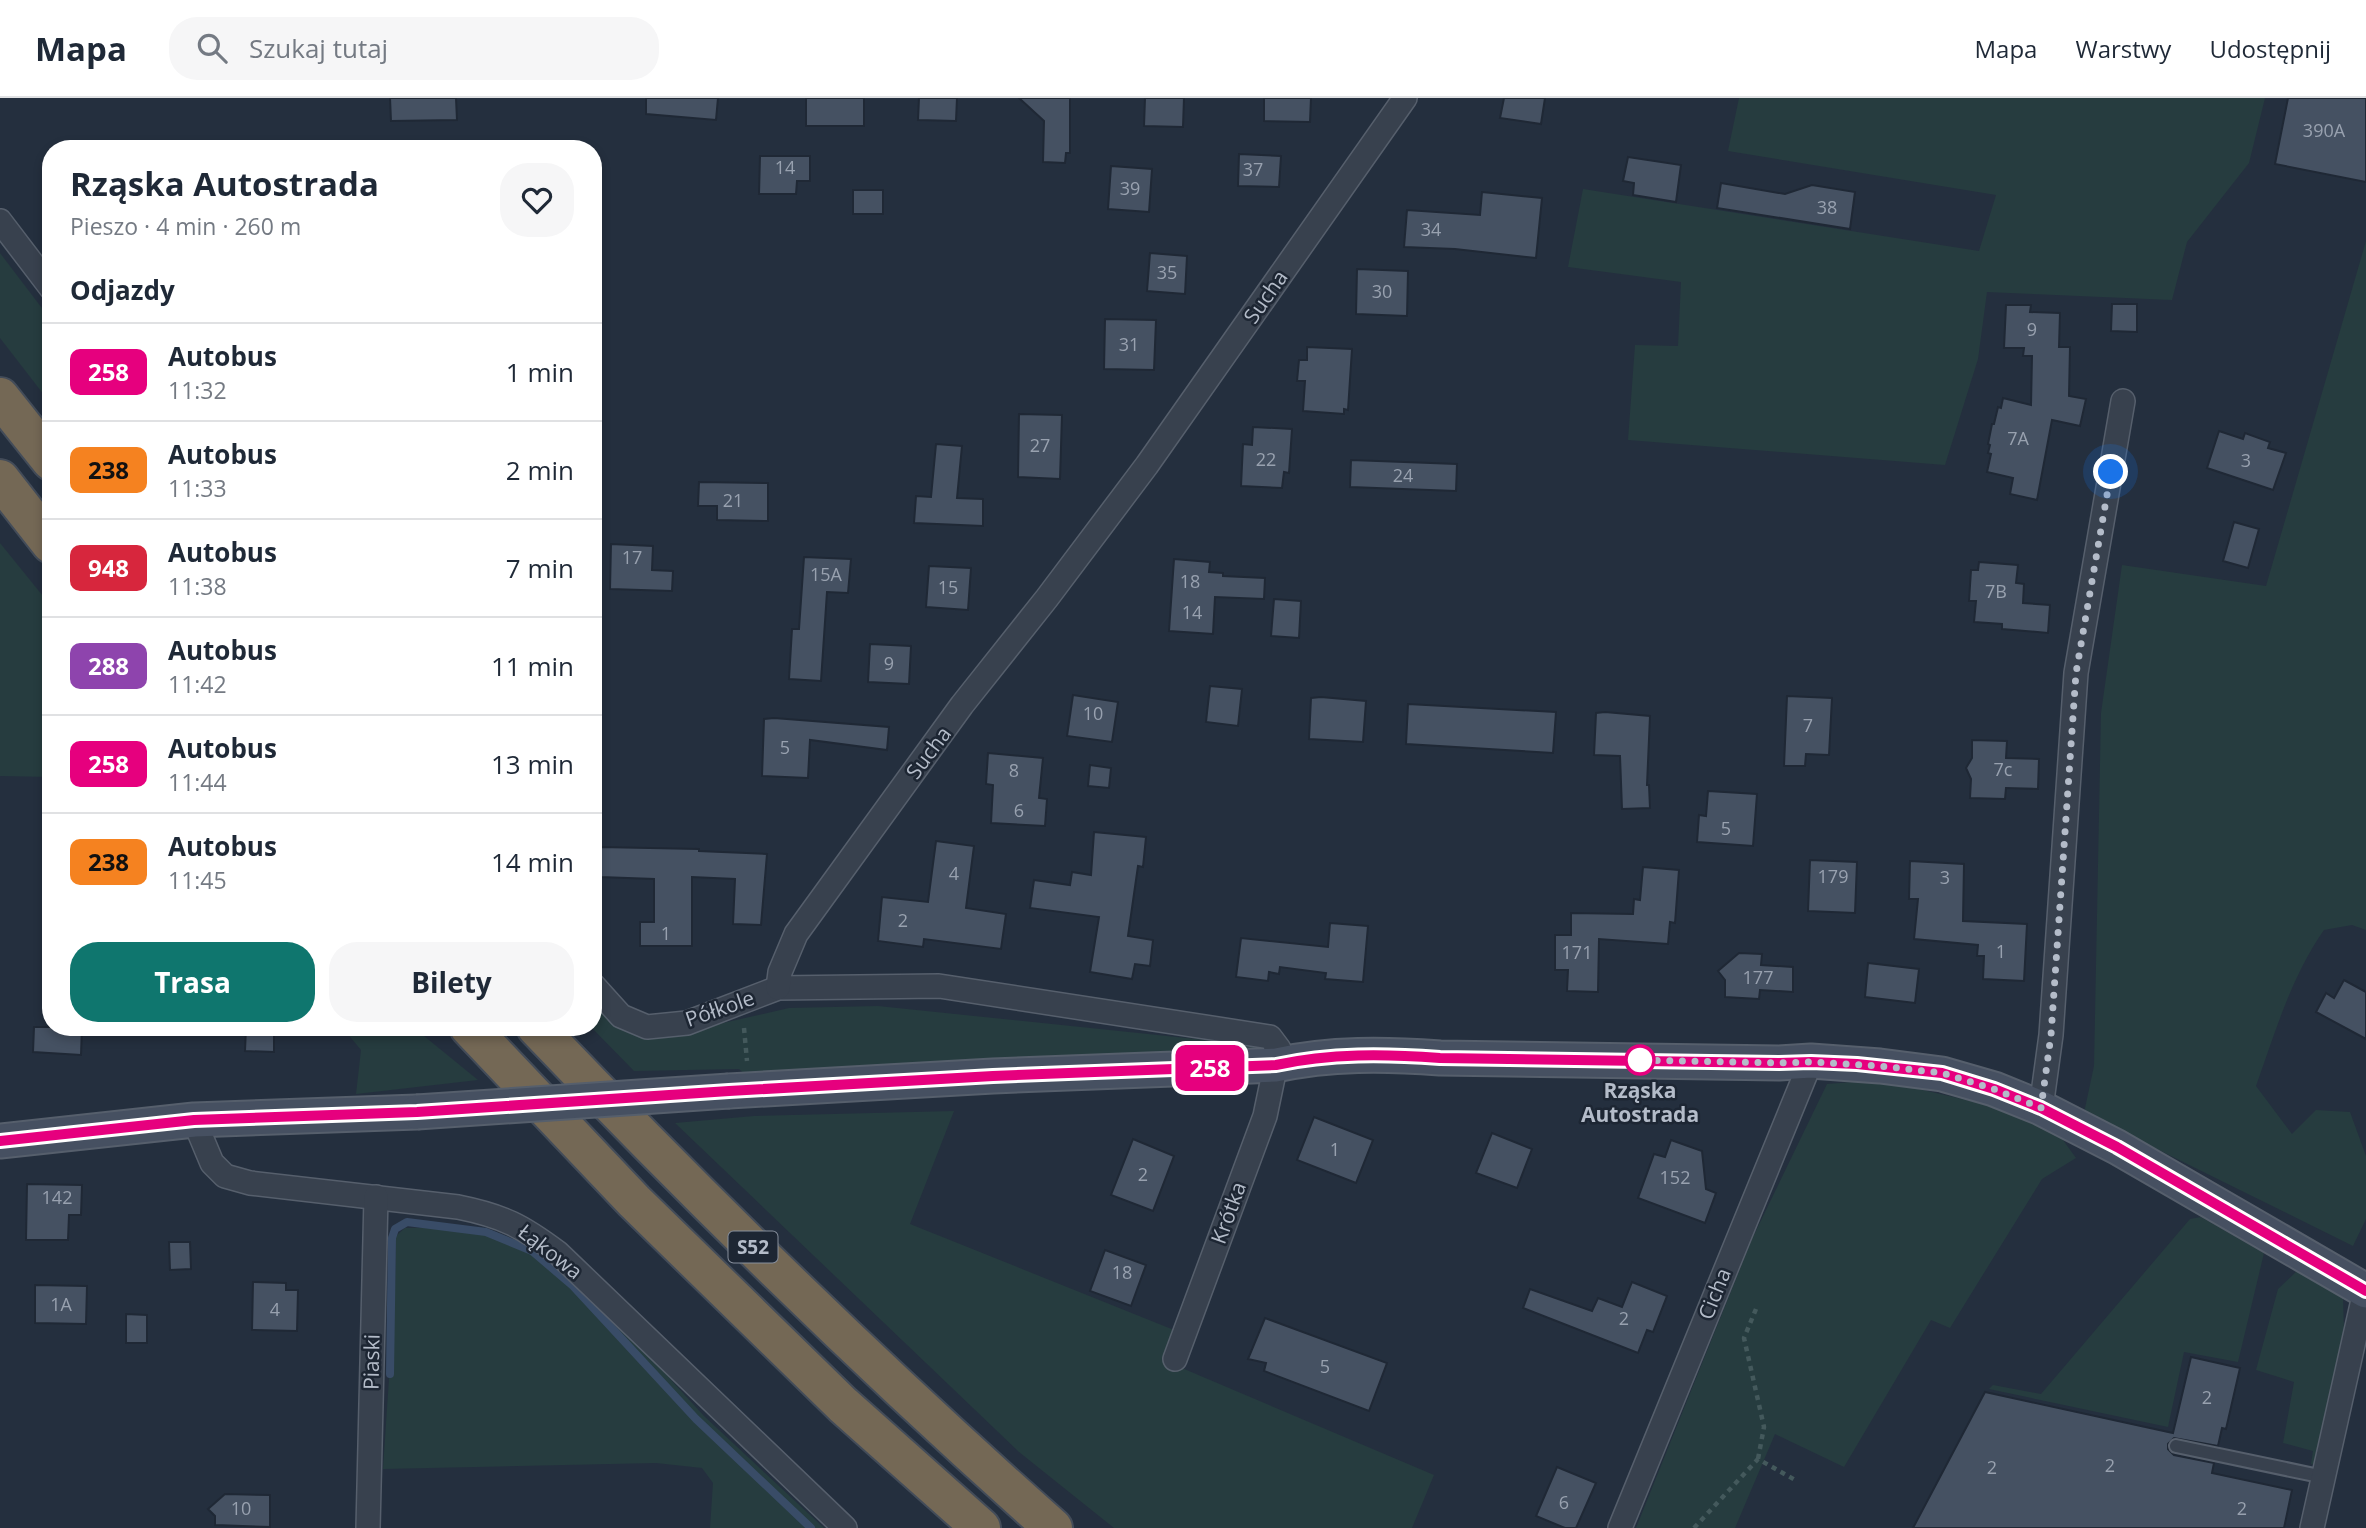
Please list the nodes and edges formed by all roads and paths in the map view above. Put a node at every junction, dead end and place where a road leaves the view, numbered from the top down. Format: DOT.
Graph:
graph roads {
  1 [pos="1405,98"];
  2 [pos="0,222"];
  3 [pos="42,276"];
  4 [pos="0,397"];
  5 [pos="2123,401"];
  6 [pos="42,450"];
  7 [pos="0,479"];
  8 [pos="42,533"];
  9 [pos="778,988"];
  10 [pos="602,995"];
  11 [pos="742,1002"];
  12 [pos="478,1036"];
  13 [pos="545,1036"];
  14 [pos="1811,1062"];
  15 [pos="1276,1065"];
  16 [pos="739,1090"];
  17 [pos="2041,1108"];
  18 [pos="194,1120"];
  19 [pos="0,1141"];
  20 [pos="376,1197"];
  21 [pos="2366,1291"];
  22 [pos="1756,1309"];
  23 [pos="1175,1359"];
  24 [pos="2176,1446"];
  25 [pos="1758,1459"];
  26 [pos="2324,1477"];
  27 [pos="1797,1481"];
  28 [pos="368,1528"];
  29 [pos="845,1528"];
  30 [pos="981,1528"];
  31 [pos="1054,1528"];
  32 [pos="1620,1528"];
  33 [pos="1694,1528"];
  34 [pos="2312,1528"];
  1 -- 9 [label="street, Sucha"];
  2 -- 3 [label="street"];
  4 -- 6 [label="highway"];
  5 -- 17 [label="street"];
  7 -- 8 [label="highway"];
  9 -- 11 [label="street, Półkole"];
  9 -- 15 [label="street"];
  10 -- 11 [label="street, Półkole"];
  11 -- 16 [label="path"];
  12 -- 30 [label="highway, S52"];
  13 -- 31 [label="highway, S52"];
  14 -- 15 [label="street"];
  14 -- 17 [label="street"];
  14 -- 32 [label="street, Cicha"];
  15 -- 16 [label="street"];
  15 -- 23 [label="street, Krótka"];
  16 -- 18 [label="street, bridge"];
  17 -- 21 [label="street"];
  18 -- 19 [label="street"];
  18 -- 20 [label="street, Łąkowa"];
  20 -- 28 [label="street, Piaski"];
  20 -- 29 [label="street, Łąkowa"];
  21 -- 26 [label="street"];
  22 -- 25 [label="path"];
  24 -- 26 [label="lane"];
  25 -- 27 [label="path"];
  25 -- 33 [label="path"];
  26 -- 34 [label="street"];
}
